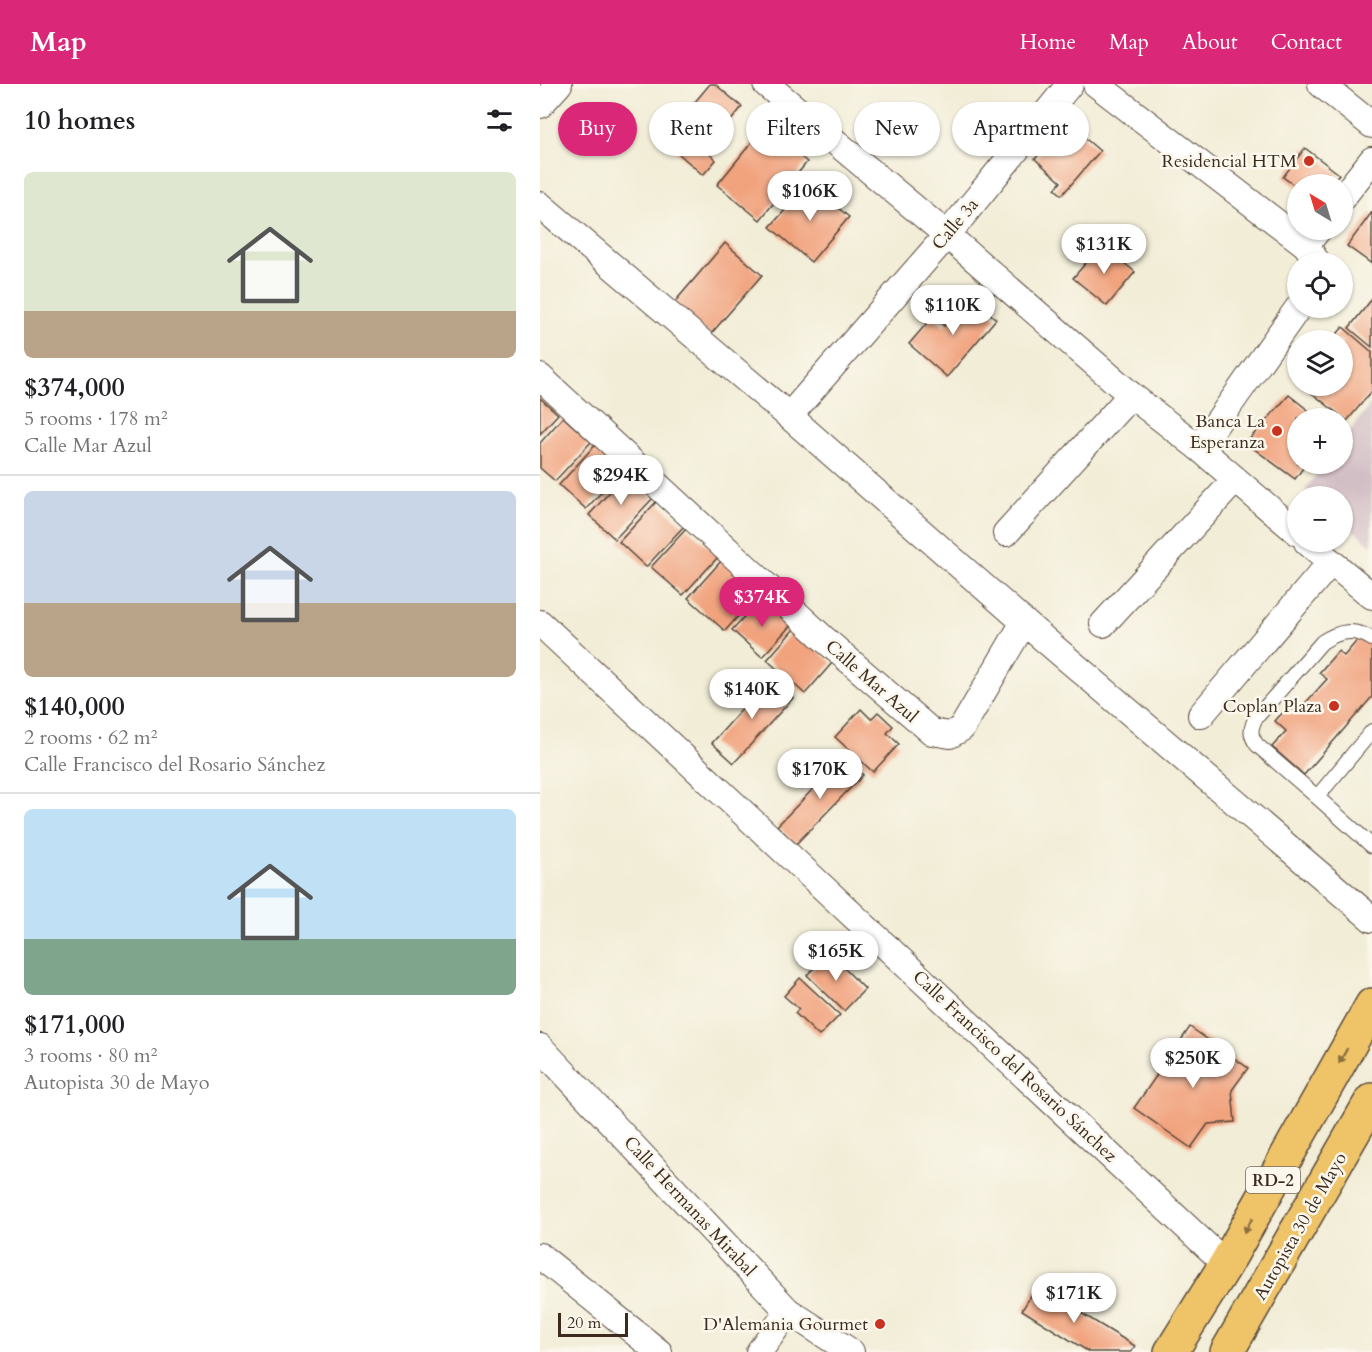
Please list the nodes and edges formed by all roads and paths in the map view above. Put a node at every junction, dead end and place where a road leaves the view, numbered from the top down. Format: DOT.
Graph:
graph roads {
  1 [pos="560,84"];
  2 [pos="766,84"];
  3 [pos="1070,84"];
  4 [pos="1096,84"];
  5 [pos="1321,84"];
  6 [pos="540,105"];
  7 [pos="1372,125"];
  8 [pos="1372,160"];
  9 [pos="1353,184"];
  10 [pos="540,205"];
  11 [pos="946,236"];
  12 [pos="1314,246"];
  13 [pos="1291,318"];
  14 [pos="540,377"];
  15 [pos="1131,395"];
  16 [pos="789,416"];
  17 [pos="1199,448"];
  18 [pos="1235,480"];
  19 [pos="1287,524"];
  20 [pos="1006,533"];
  21 [pos="1319,552"];
  22 [pos="1331,562"];
  23 [pos="1372,596"];
  24 [pos="1024,622"];
  25 [pos="540,623"];
  26 [pos="1103,624"];
  27 [pos="1372,639"];
  28 [pos="1201,715"];
  29 [pos="1372,731"];
  30 [pos="1317,797"];
  31 [pos="1372,846"];
  32 [pos="1372,919"];
  33 [pos="1372,1005"];
  34 [pos="540,1047"];
  35 [pos="1372,1100"];
  36 [pos="540,1256"];
  37 [pos="1226,1264"];
  38 [pos="788,1311"];
  39 [pos="659,1352"];
  40 [pos="759,1352"];
  41 [pos="851,1352"];
  42 [pos="1171,1352"];
  43 [pos="1227,1352"];
  1 -- 6 [label="street"];
  2 -- 11 [label="street"];
  3 -- 11 [label="street, Calle 3a"];
  4 -- 12 [label="street"];
  5 -- 7 [label="street"];
  8 -- 9 [label="street"];
  10 -- 16 [label="street"];
  11 -- 15 [label="street"];
  11 -- 16 [label="street, Calle 3a"];
  13 -- 17 [label="street"];
  14 -- 24 [label="street, Calle Mar Azul"];
  15 -- 17 [label="street"];
  15 -- 20 [label="street"];
  16 -- 24 [label="street"];
  17 -- 18 [label="street"];
  18 -- 19 [label="street"];
  18 -- 26 [label="street"];
  21 -- 22 [label="street"];
  22 -- 23 [label="street"];
  22 -- 28 [label="street"];
  24 -- 32 [label="street"];
  25 -- 37 [label="street, Calle Francisco del Rosario Sánchez"];
  27 -- 30 [label="lane"];
  29 -- 30 [label="lane"];
  30 -- 31 [label="lane"];
  33 -- 37 [label="highway, RD-2, one-way"];
  34 -- 38 [label="street, Calle Hermanas Mirabal"];
  35 -- 43 [label="highway, Autopista 30 de Mayo / RD-2"];
  36 -- 39 [label="street"];
  37 -- 42 [label="highway, RD-2"];
  38 -- 40 [label="street"];
  38 -- 41 [label="street, Calle Hermanas Mirabal"];
}
